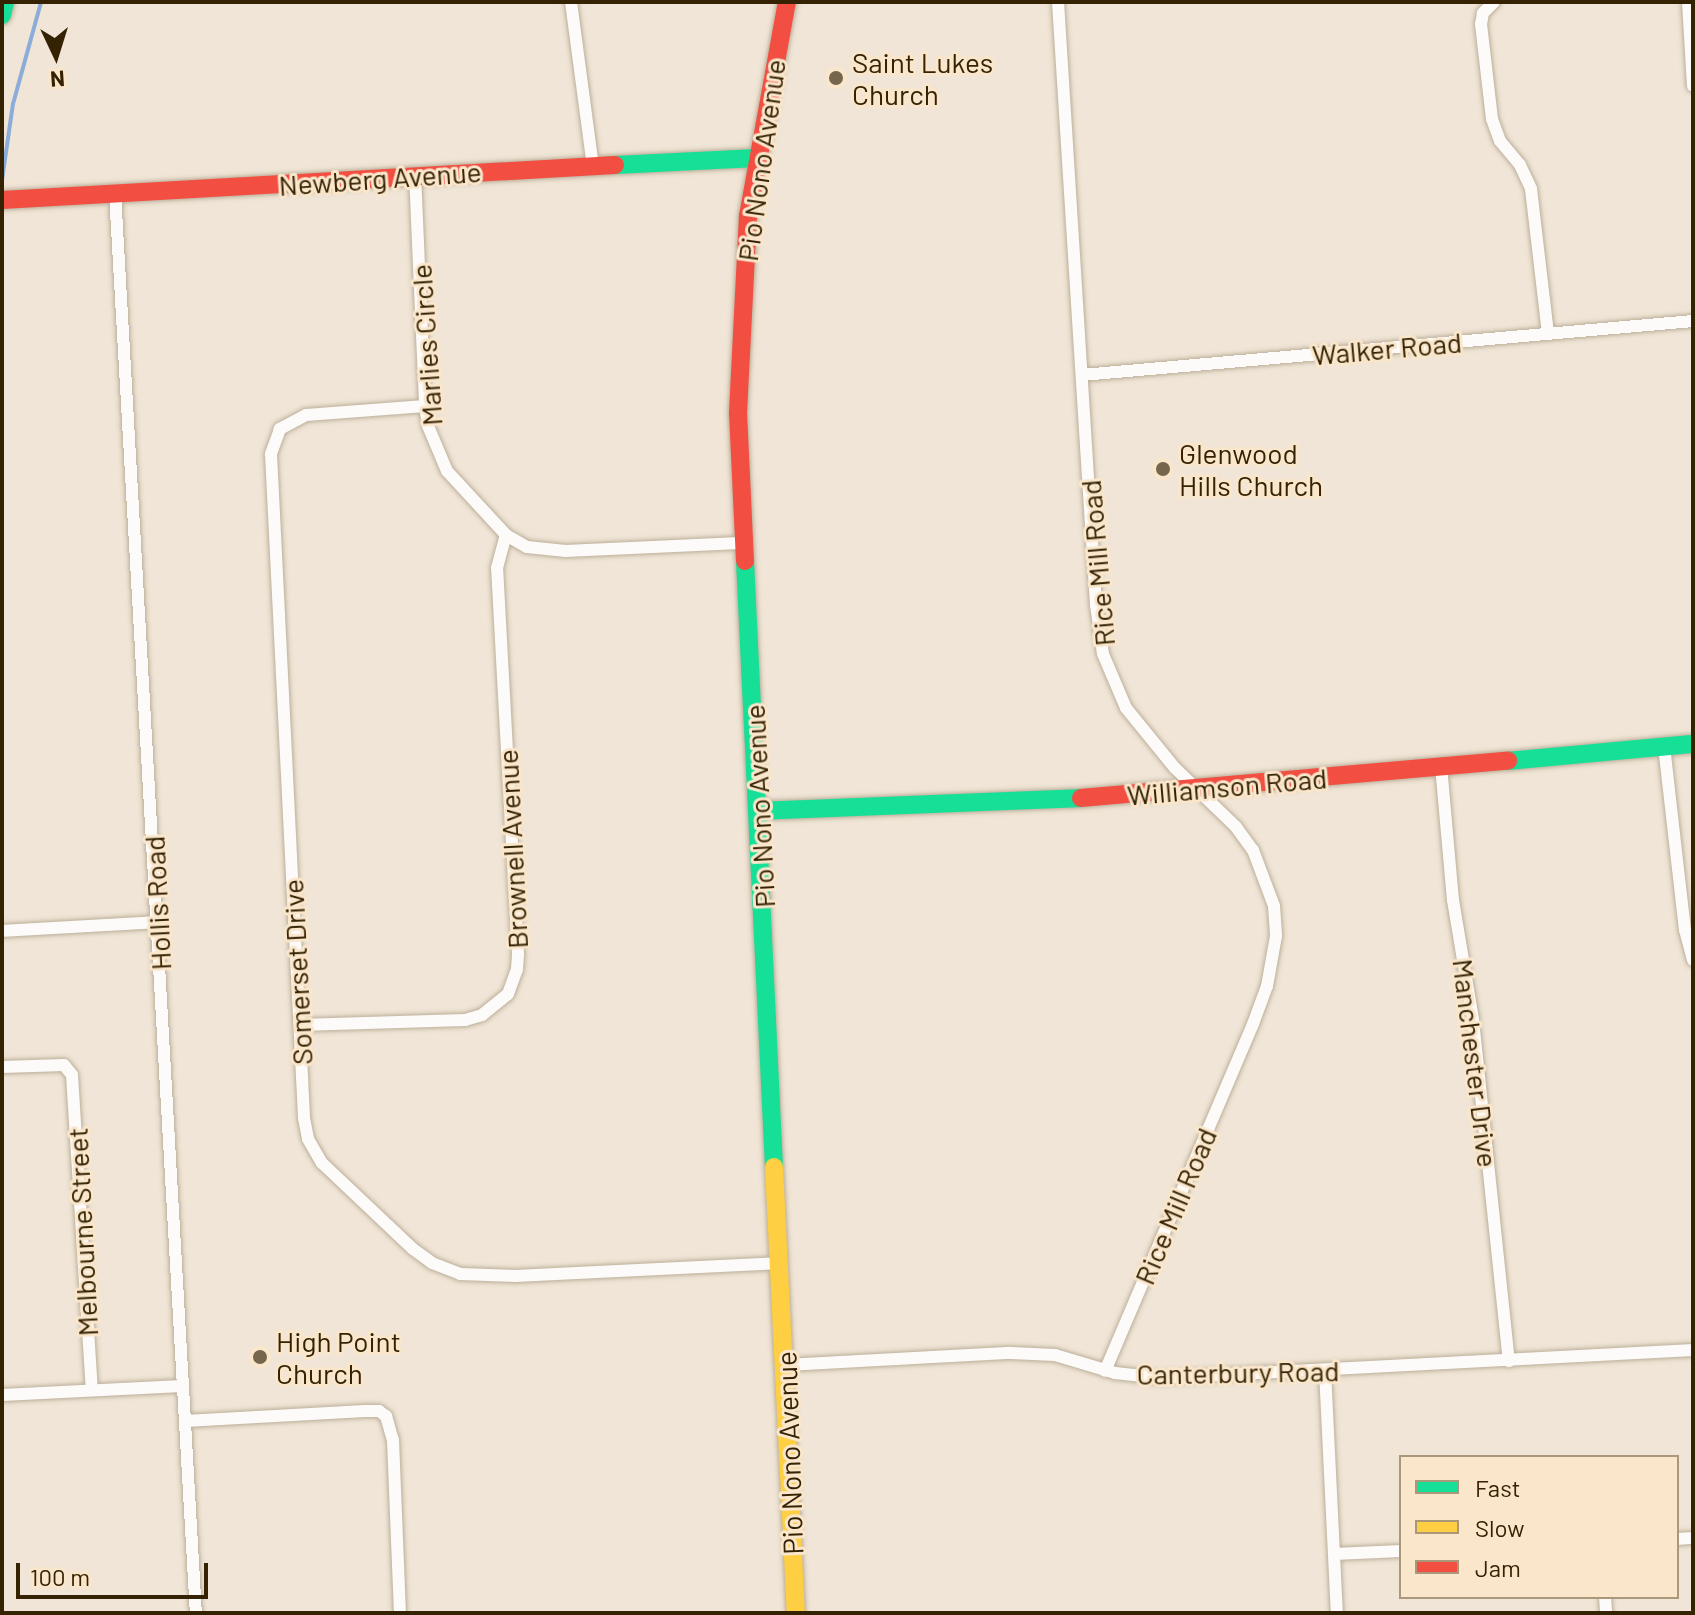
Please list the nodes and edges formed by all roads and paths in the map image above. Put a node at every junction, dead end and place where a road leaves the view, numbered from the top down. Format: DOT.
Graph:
graph roads {
  1 [pos="5,2"];
  2 [pos="571,2"];
  3 [pos="787,2"];
  4 [pos="1058,2"];
  5 [pos="1494,2"];
  6 [pos="1688,2"];
  7 [pos="2,15"];
  8 [pos="1693,86"];
  9 [pos="757,158"];
  10 [pos="593,166"];
  11 [pos="415,174"];
  12 [pos="115,193"];
  13 [pos="2,200"];
  14 [pos="1693,321"];
  15 [pos="1548,334"];
  16 [pos="1082,375"];
  17 [pos="425,406"];
  18 [pos="506,535"];
  19 [pos="745,543"];
  20 [pos="1693,744"];
  21 [pos="1664,746"];
  22 [pos="1441,766"];
  23 [pos="1199,790"];
  24 [pos="759,811"];
  25 [pos="158,922"];
  26 [pos="2,931"];
  27 [pos="1693,960"];
  28 [pos="300,1025"];
  29 [pos="2,1067"];
  30 [pos="781,1263"];
  31 [pos="1693,1350"];
  32 [pos="1509,1361"];
  33 [pos="786,1365"];
  34 [pos="1105,1371"];
  35 [pos="1325,1371"];
  36 [pos="182,1386"];
  37 [pos="92,1389"];
  38 [pos="2,1395"];
  39 [pos="185,1421"];
  40 [pos="1399,1551"];
  41 [pos="1334,1554"];
  42 [pos="196,1613"];
  43 [pos="400,1613"];
  44 [pos="796,1613"];
  45 [pos="1337,1613"];
  1 -- 7 [label="main road"];
  2 -- 10 [label="street"];
  3 -- 9 [label="main road, Pio Nono Avenue"];
  4 -- 16 [label="street, Rice Mill Road"];
  5 -- 15 [label="street"];
  6 -- 8 [label="street"];
  9 -- 10 [label="main road, Newberg Avenue"];
  9 -- 19 [label="main road, Pio Nono Avenue"];
  10 -- 11 [label="main road, Newberg Avenue"];
  11 -- 12 [label="main road, Newberg Avenue"];
  11 -- 17 [label="street, Marlies Circle"];
  12 -- 13 [label="main road, Newberg Avenue"];
  12 -- 25 [label="street, Hollis Road"];
  14 -- 15 [label="street, Walker Road"];
  15 -- 16 [label="street, Walker Road"];
  16 -- 23 [label="street, Rice Mill Road"];
  17 -- 18 [label="street, Marlies Circle"];
  17 -- 28 [label="street, Somerset Drive"];
  18 -- 19 [label="street, Marlies Circle"];
  18 -- 28 [label="street, Brownell Avenue"];
  19 -- 24 [label="main road, Pio Nono Avenue"];
  20 -- 21 [label="main road, Williamson Road"];
  21 -- 22 [label="main road, Williamson Road"];
  21 -- 27 [label="street"];
  22 -- 23 [label="main road, Williamson Road"];
  22 -- 32 [label="street, Manchester Drive"];
  23 -- 24 [label="main road, Williamson Road"];
  23 -- 34 [label="street, Rice Mill Road"];
  24 -- 30 [label="main road, Pio Nono Avenue"];
  25 -- 26 [label="street"];
  25 -- 36 [label="street, Hollis Road"];
  28 -- 30 [label="street, Somerset Drive"];
  29 -- 37 [label="street, Melbourne Street"];
  30 -- 33 [label="main road, Pio Nono Avenue"];
  31 -- 32 [label="street, Canterbury Road"];
  32 -- 35 [label="street, Canterbury Road"];
  33 -- 34 [label="street, Canterbury Road"];
  33 -- 44 [label="main road, Pio Nono Avenue"];
  34 -- 35 [label="street, Canterbury Road"];
  35 -- 41 [label="street"];
  36 -- 37 [label="street"];
  36 -- 39 [label="street, Hollis Road"];
  37 -- 38 [label="street"];
  39 -- 42 [label="street, Hollis Road"];
  39 -- 43 [label="street"];
  40 -- 41 [label="street"];
  41 -- 45 [label="street"];
}
